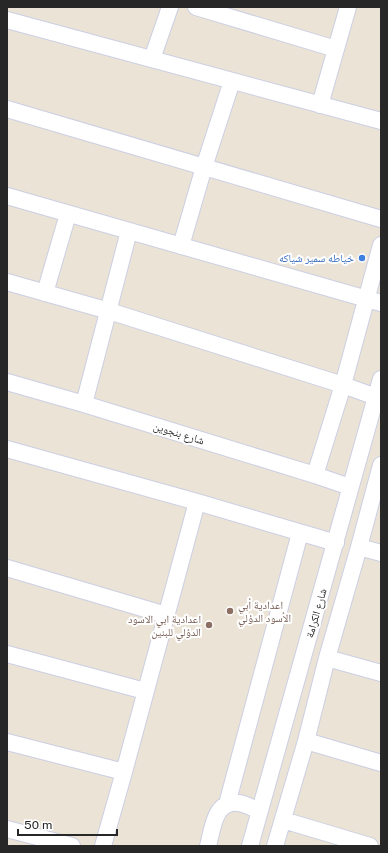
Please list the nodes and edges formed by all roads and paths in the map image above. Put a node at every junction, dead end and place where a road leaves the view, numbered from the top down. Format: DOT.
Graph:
graph roads {
  1 [pos="170,7"];
  2 [pos="196,7"];
  3 [pos="348,7"];
  4 [pos="7,20"];
  5 [pos="336,48"];
  6 [pos="152,59"];
  7 [pos="232,81"];
  8 [pos="320,104"];
  9 [pos="7,109"];
  10 [pos="381,121"];
  11 [pos="204,167"];
  12 [pos="7,196"];
  13 [pos="68,214"];
  14 [pos="381,219"];
  15 [pos="129,231"];
  16 [pos="182,246"];
  17 [pos="381,246"];
  18 [pos="7,282"];
  19 [pos="45,293"];
  20 [pos="374,301"];
  21 [pos="109,311"];
  22 [pos="381,379"];
  23 [pos="7,382"];
  24 [pos="343,385"];
  25 [pos="376,397"];
  26 [pos="84,404"];
  27 [pos="7,449"];
  28 [pos="381,465"];
  29 [pos="316,475"];
  30 [pos="350,487"];
  31 [pos="378,488"];
  32 [pos="197,502"];
  33 [pos="300,533"];
  34 [pos="336,543"];
  35 [pos="359,547"];
  36 [pos="381,553"];
  37 [pos="7,568"];
  38 [pos="166,615"];
  39 [pos="7,654"];
  40 [pos="327,658"];
  41 [pos="381,673"];
  42 [pos="145,691"];
  43 [pos="306,741"];
  44 [pos="7,742"];
  45 [pos="381,763"];
  46 [pos="124,772"];
  47 [pos="227,804"];
  48 [pos="260,811"];
  49 [pos="283,820"];
  50 [pos="7,829"];
  51 [pos="72,846"];
  52 [pos="103,846"];
  53 [pos="208,846"];
  54 [pos="250,846"];
  55 [pos="275,846"];
  56 [pos="370,846"];
  1 -- 6 [label="street"];
  2 -- 5 [label="street"];
  3 -- 5 [label="street"];
  4 -- 6 [label="street"];
  5 -- 8 [label="street"];
  6 -- 7 [label="street"];
  7 -- 8 [label="street"];
  7 -- 11 [label="street"];
  8 -- 10 [label="street"];
  9 -- 11 [label="street"];
  11 -- 14 [label="street"];
  11 -- 16 [label="street"];
  12 -- 13 [label="street"];
  13 -- 15 [label="street"];
  13 -- 19 [label="street"];
  15 -- 16 [label="street"];
  15 -- 21 [label="street"];
  16 -- 20 [label="street"];
  17 -- 20 [label="street"];
  18 -- 19 [label="street"];
  19 -- 21 [label="street"];
  20 -- 24 [label="street"];
  21 -- 24 [label="street"];
  21 -- 26 [label="street"];
  22 -- 25 [label="street, شارع الكرامة"];
  23 -- 26 [label="street, شارع بنجوين"];
  24 -- 25 [label="street"];
  24 -- 29 [label="street"];
  25 -- 30 [label="street, شارع الكرامة"];
  26 -- 29 [label="street, شارع بنجوين"];
  27 -- 32 [label="street"];
  28 -- 31 [label="street, شارع الكرامة"];
  29 -- 30 [label="street, شارع بنجوين"];
  30 -- 34 [label="street, شارع الكرامة"];
  31 -- 35 [label="street, شارع الكرامة"];
  32 -- 33 [label="street"];
  32 -- 38 [label="street"];
  33 -- 34 [label="street"];
  33 -- 47 [label="street"];
  34 -- 48 [label="street, شارع الكرامة"];
  35 -- 36 [label="street"];
  35 -- 40 [label="street, شارع الكرامة"];
  37 -- 38 [label="street"];
  38 -- 42 [label="street"];
  39 -- 42 [label="street"];
  40 -- 41 [label="street"];
  40 -- 43 [label="street, شارع الكرامة"];
  42 -- 46 [label="street"];
  43 -- 45 [label="street"];
  43 -- 49 [label="street, شارع الكرامة"];
  44 -- 46 [label="street"];
  46 -- 52 [label="street"];
  47 -- 48 [label="street"];
  47 -- 53 [label="street"];
  48 -- 54 [label="street, شارع الكرامة"];
  49 -- 55 [label="street, شارع الكرامة"];
  49 -- 56 [label="street"];
  50 -- 51 [label="street"];
}
